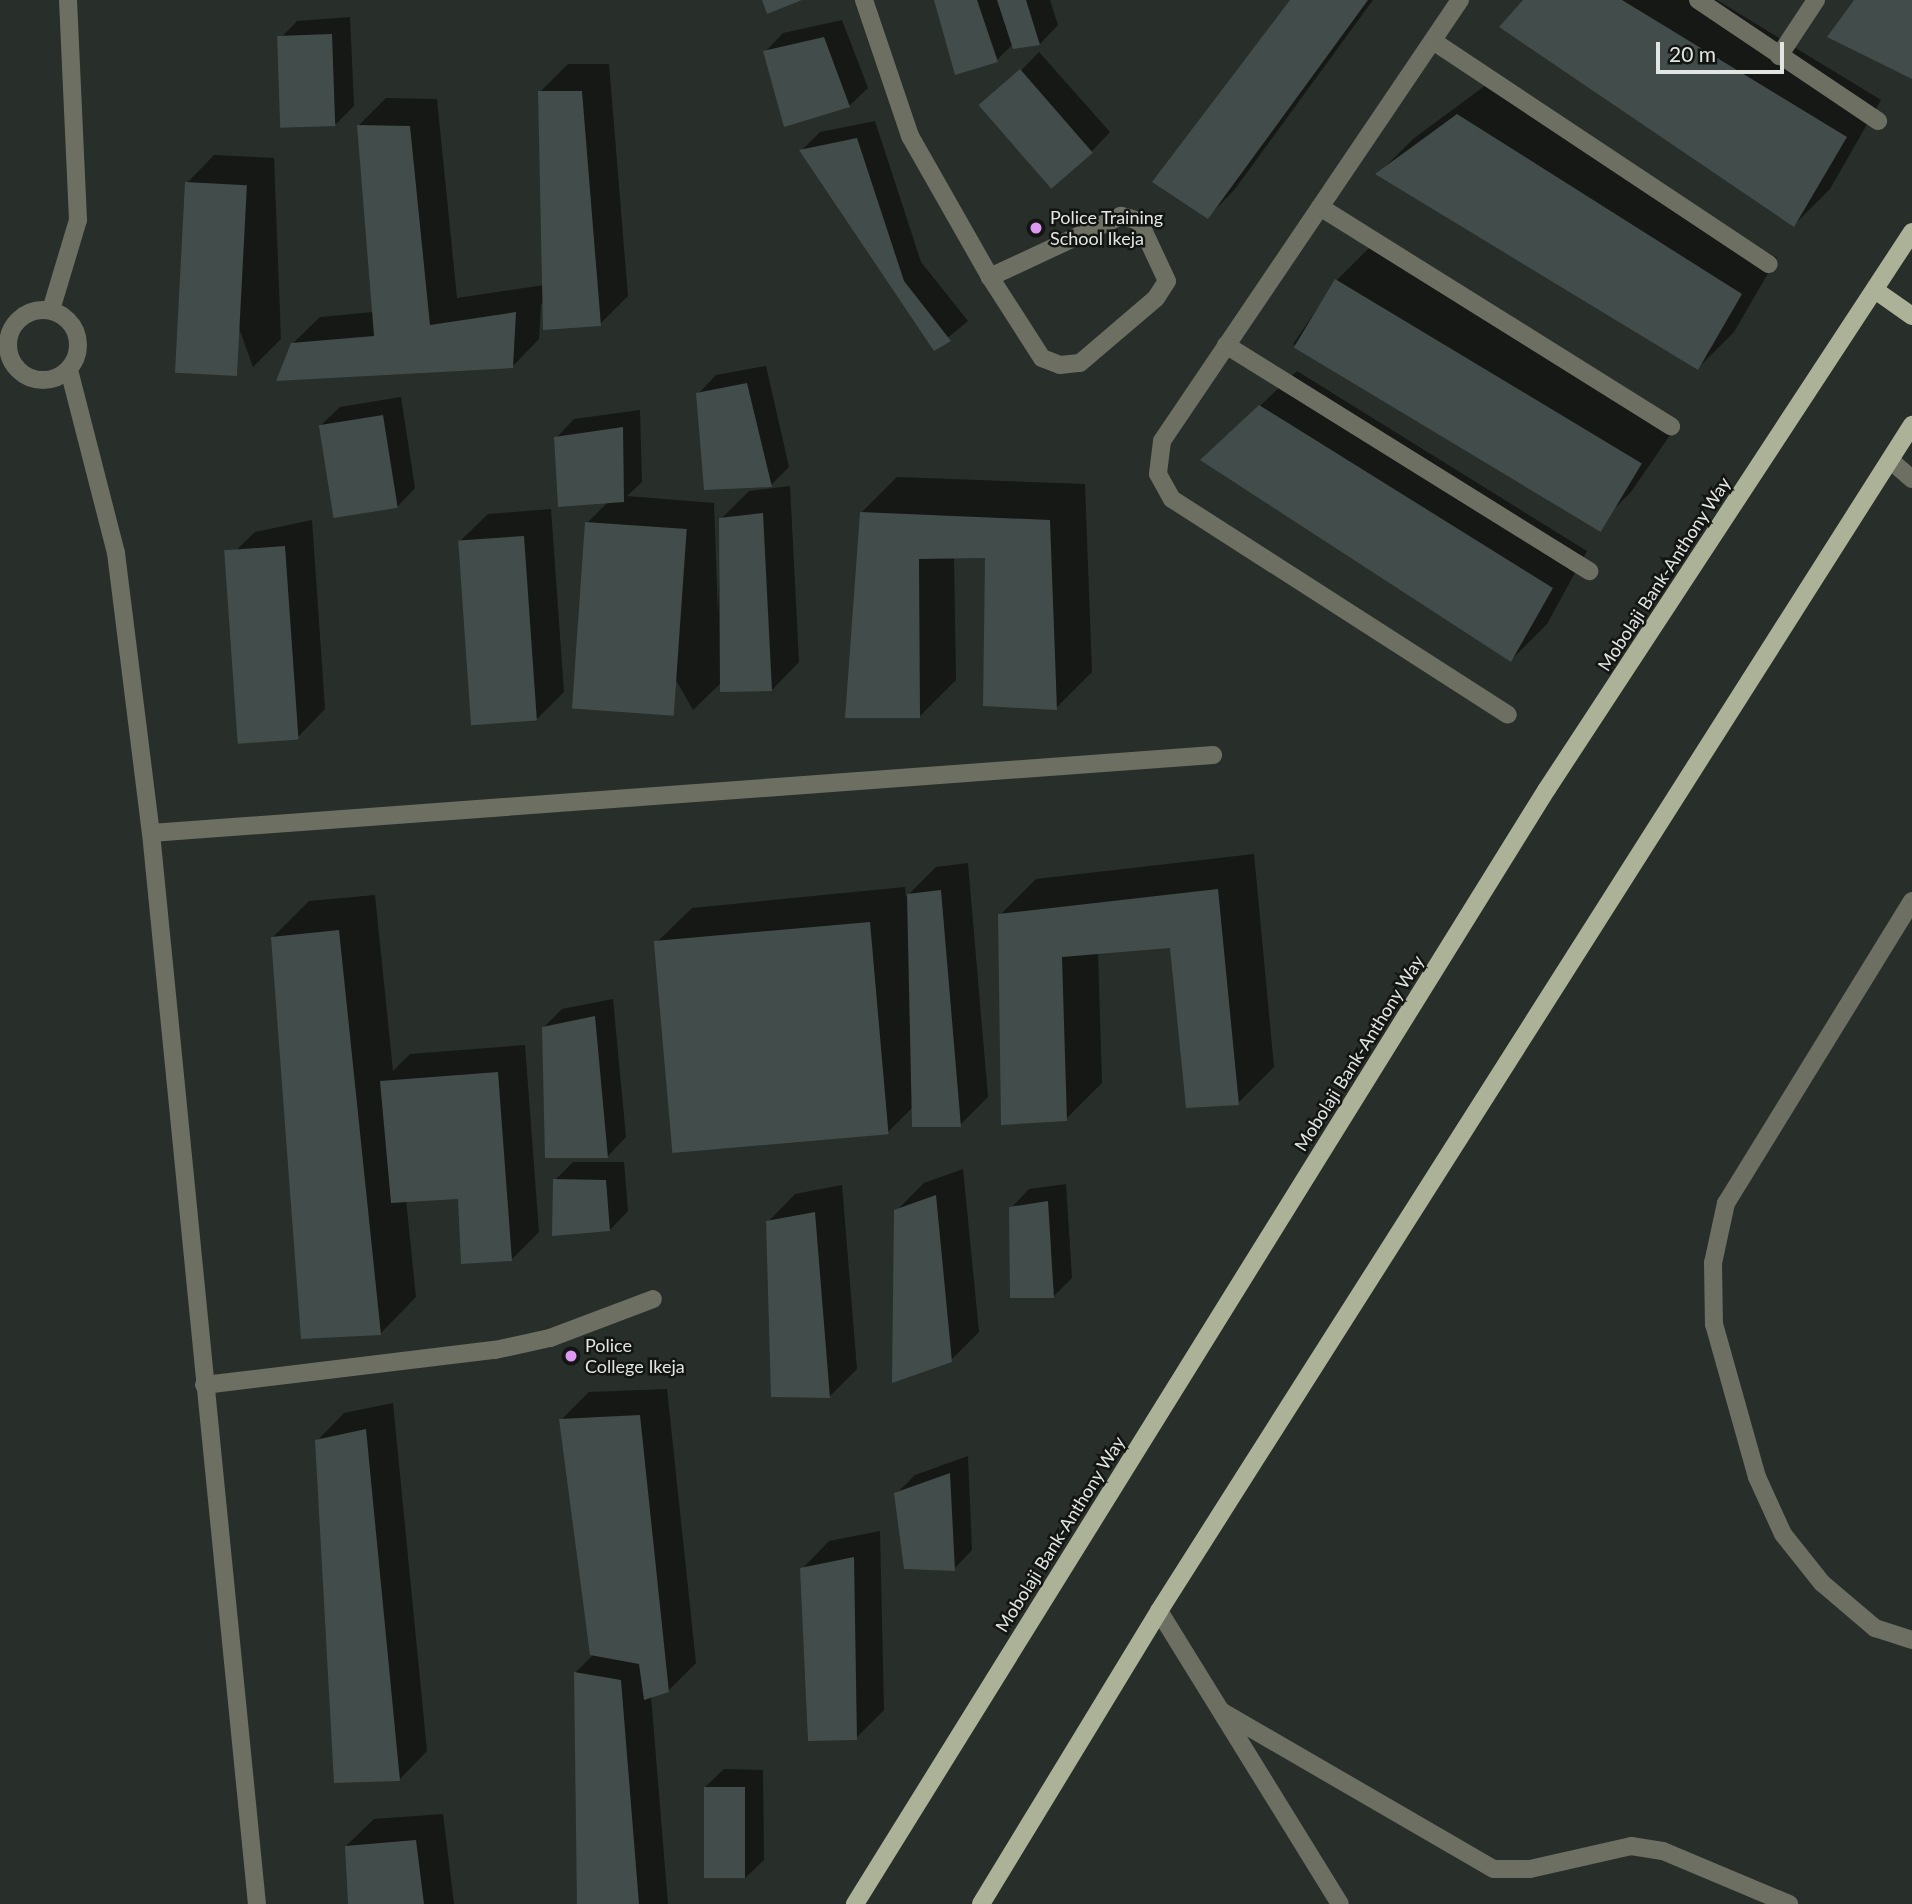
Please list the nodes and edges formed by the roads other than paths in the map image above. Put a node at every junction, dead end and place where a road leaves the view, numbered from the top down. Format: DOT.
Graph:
graph roads {
  1 [pos="68,0"];
  2 [pos="864,0"];
  3 [pos="1460,0"];
  4 [pos="1698,0"];
  5 [pos="1816,0"];
  6 [pos="1433,41"];
  7 [pos="1779,56"];
  8 [pos="1878,121"];
  9 [pos="1320,207"];
  10 [pos="1912,232"];
  11 [pos="1769,264"];
  12 [pos="990,277"];
  13 [pos="1875,290"];
  14 [pos="51,310"];
  15 [pos="1912,316"];
  16 [pos="1226,345"];
  17 [pos="4,349"];
  18 [pos="69,370"];
  19 [pos="1912,425"];
  20 [pos="1671,426"];
  21 [pos="1890,460"];
  22 [pos="1912,479"];
  23 [pos="1589,571"];
  24 [pos="1508,715"];
  25 [pos="1213,755"];
  26 [pos="151,833"];
  27 [pos="1912,901"];
  28 [pos="653,1299"];
  29 [pos="204,1385"];
  30 [pos="1159,1611"];
  31 [pos="1912,1640"];
  32 [pos="1221,1711"];
  33 [pos="257,1904"];
  34 [pos="855,1904"];
  35 [pos="981,1904"];
  36 [pos="1340,1904"];
  37 [pos="1789,1904"];
  1 -- 14 [label="street"];
  2 -- 12 [label="street"];
  3 -- 6 [label="street"];
  4 -- 7 [label="street"];
  5 -- 7 [label="street"];
  6 -- 9 [label="street"];
  6 -- 11 [label="street"];
  7 -- 8 [label="street"];
  9 -- 16 [label="street"];
  9 -- 20 [label="street"];
  10 -- 13 [label="main road, Mobolaji Bank-Anthony Way"];
  12 -- 12 [label="street"];
  13 -- 15 [label="main road"];
  13 -- 34 [label="main road, Mobolaji Bank-Anthony Way"];
  14 -- 17 [label="street"];
  14 -- 18 [label="street"];
  16 -- 23 [label="street"];
  16 -- 24 [label="street"];
  17 -- 18 [label="street"];
  18 -- 26 [label="street"];
  19 -- 21 [label="main road"];
  21 -- 22 [label="street"];
  21 -- 30 [label="main road"];
  25 -- 26 [label="street"];
  26 -- 29 [label="street"];
  27 -- 31 [label="street"];
  28 -- 29 [label="street"];
  29 -- 33 [label="street"];
  30 -- 32 [label="street"];
  30 -- 35 [label="main road"];
  32 -- 36 [label="street"];
  32 -- 37 [label="street"];
}
